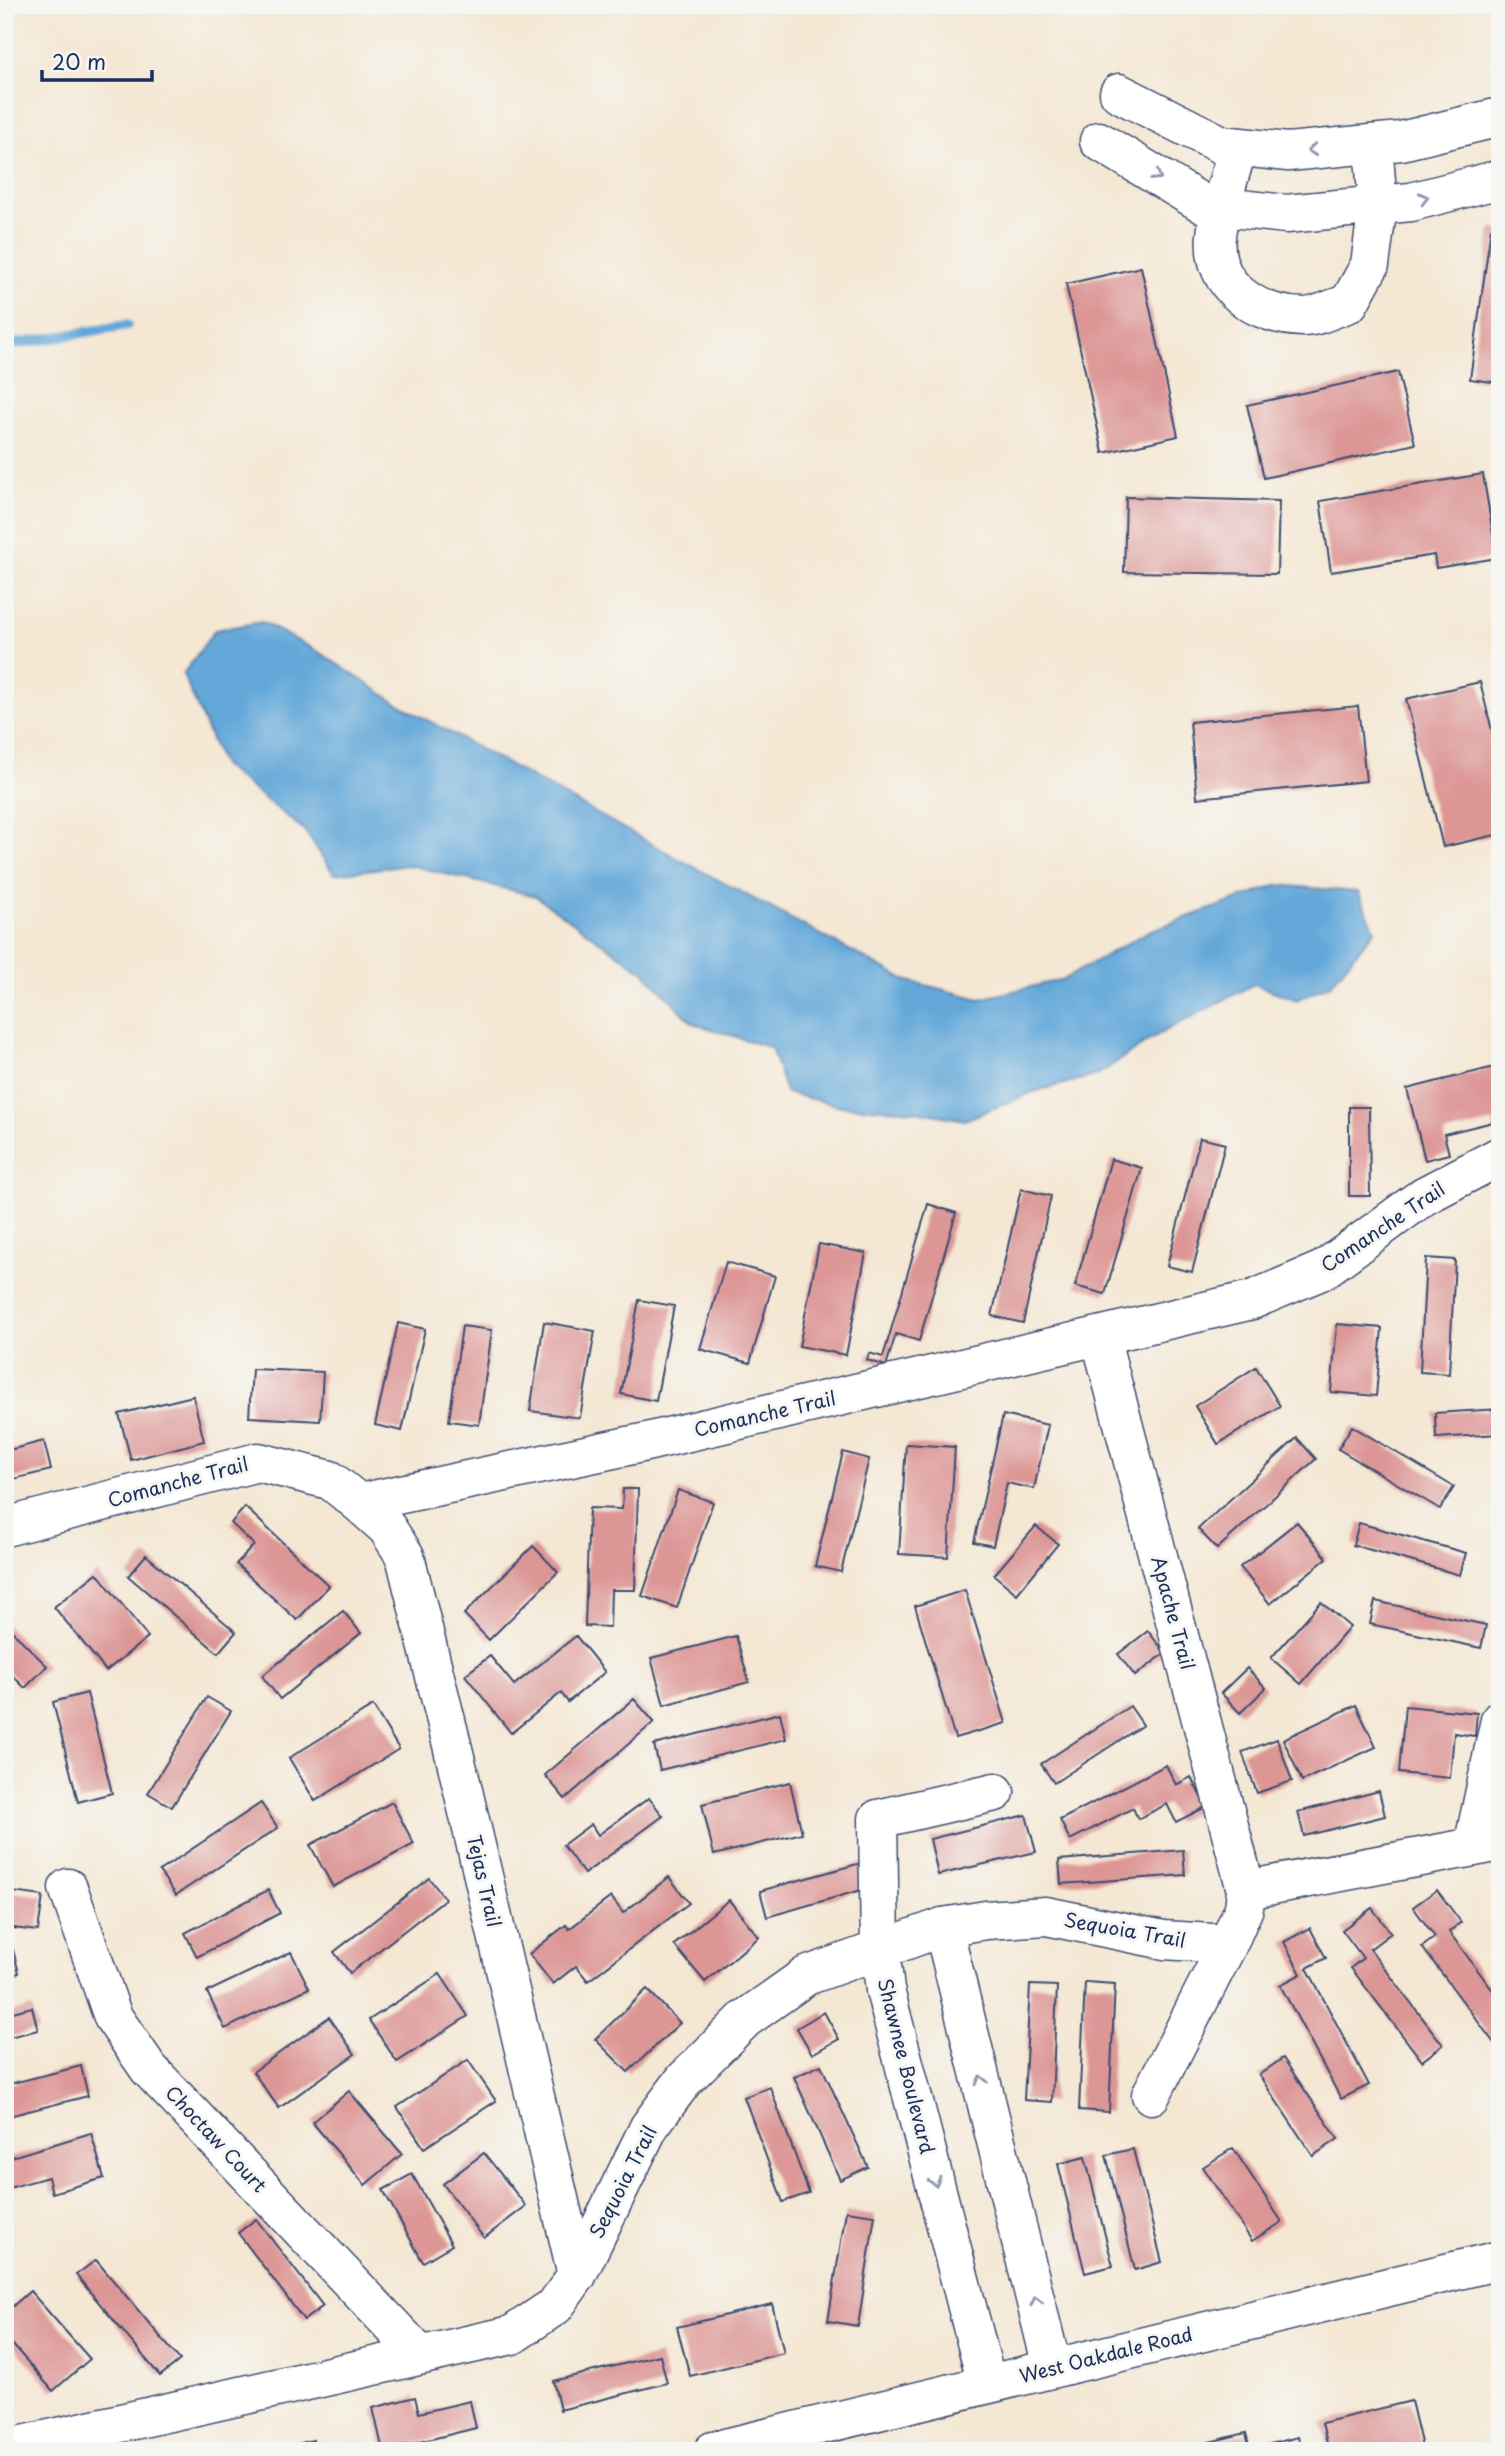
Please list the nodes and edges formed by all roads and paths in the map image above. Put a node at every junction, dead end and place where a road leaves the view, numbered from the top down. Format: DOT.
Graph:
graph roads {
  1 [pos="1119,93"];
  2 [pos="1500,117"];
  3 [pos="1099,141"];
  4 [pos="1373,144"];
  5 [pos="1238,147"];
  6 [pos="1500,180"];
  7 [pos="1378,205"];
  8 [pos="1221,206"];
  9 [pos="1500,1156"];
  10 [pos="1100,1336"];
  11 [pos="359,1503"];
  12 [pos="5,1527"];
  13 [pos="1500,1720"];
  14 [pos="995,1792"];
  15 [pos="1486,1845"];
  16 [pos="68,1888"];
  17 [pos="1246,1890"];
  18 [pos="943,1927"];
  19 [pos="1228,1944"];
  20 [pos="880,1949"];
  21 [pos="1151,2095"];
  22 [pos="1500,2260"];
  23 [pos="577,2275"];
  24 [pos="420,2356"];
  25 [pos="1052,2367"];
  26 [pos="988,2384"];
  27 [pos="5,2449"];
  28 [pos="713,2451"];
  1 -- 5 [label="street"];
  2 -- 4 [label="street"];
  3 -- 8 [label="street, one-way"];
  4 -- 5 [label="street, one-way"];
  4 -- 7 [label="street"];
  5 -- 8 [label="street"];
  7 -- 6 [label="street, one-way"];
  7 -- 8 [label="street"];
  7 -- 8 [label="street"];
  9 -- 10 [label="street, Comanche Trail"];
  10 -- 11 [label="street, Comanche Trail"];
  10 -- 17 [label="street, Apache Trail"];
  11 -- 12 [label="street, Comanche Trail"];
  11 -- 23 [label="street, Tejas Trail"];
  13 -- 15 [label="street"];
  14 -- 20 [label="street, Shawnee Boulevard"];
  15 -- 17 [label="street"];
  16 -- 24 [label="street, Choctaw Court"];
  17 -- 19 [label="street"];
  18 -- 19 [label="street, Sequoia Trail"];
  18 -- 20 [label="street, Sequoia Trail"];
  25 -- 18 [label="street, one-way"];
  19 -- 21 [label="street"];
  20 -- 23 [label="street, Sequoia Trail"];
  20 -- 26 [label="street, Shawnee Boulevard, one-way"];
  22 -- 25 [label="street, West Oakdale Road"];
  23 -- 24 [label="street, Sequoia Trail"];
  24 -- 27 [label="street, Sequoia Trail"];
  25 -- 26 [label="street, West Oakdale Road"];
  26 -- 28 [label="street, West Oakdale Road"];
}
